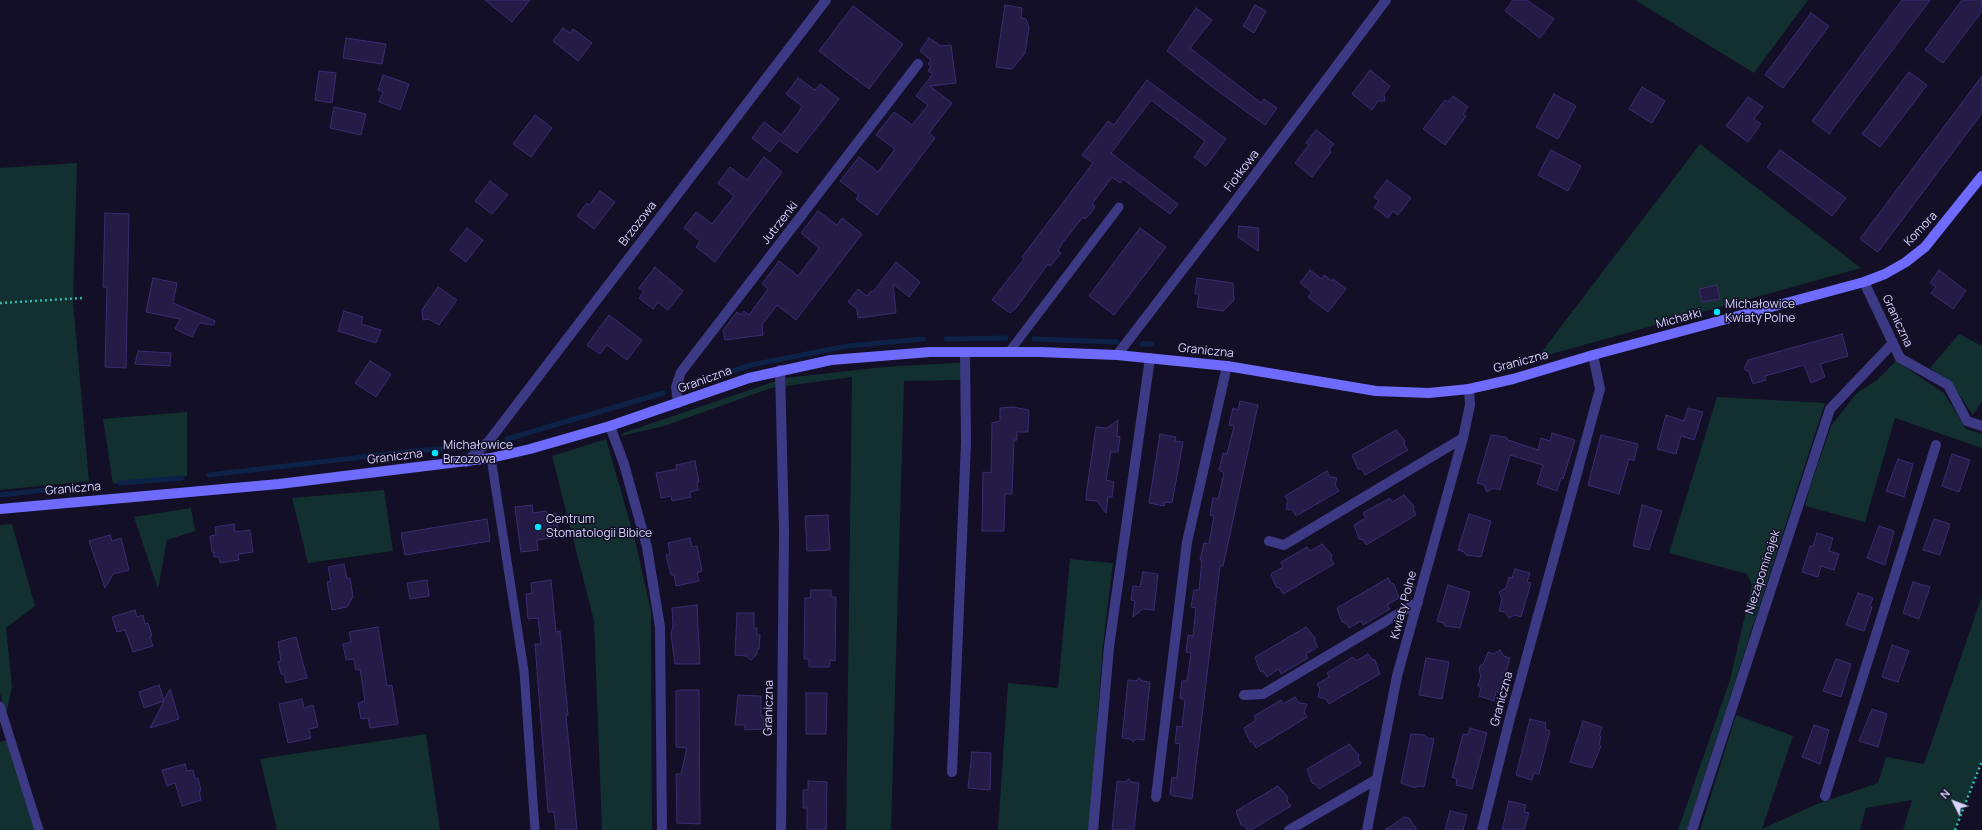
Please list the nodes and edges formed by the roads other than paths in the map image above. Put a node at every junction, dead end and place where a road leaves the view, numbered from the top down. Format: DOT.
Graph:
graph roads {
  1 [pos="826,0"];
  2 [pos="1386,0"];
  3 [pos="918,64"];
  4 [pos="1982,176"];
  5 [pos="1119,207"];
  6 [pos="1864,282"];
  7 [pos="1894,343"];
  8 [pos="965,352"];
  9 [pos="1009,352"];
  10 [pos="1116,355"];
  11 [pos="1593,355"];
  12 [pos="1150,358"];
  13 [pos="1227,366"];
  14 [pos="780,370"];
  15 [pos="1469,389"];
  16 [pos="678,403"];
  17 [pos="610,426"];
  18 [pos="1982,426"];
  19 [pos="1463,438"];
  20 [pos="1936,445"];
  21 [pos="492,458"];
  22 [pos="466,462"];
  23 [pos="0,509"];
  24 [pos="1269,541"];
  25 [pos="1418,602"];
  26 [pos="1244,695"];
  27 [pos="0,706"];
  28 [pos="952,772"];
  29 [pos="1377,779"];
  30 [pos="1824,796"];
  31 [pos="1156,797"];
  32 [pos="39,830"];
  33 [pos="535,830"];
  34 [pos="662,830"];
  35 [pos="781,830"];
  36 [pos="1093,830"];
  37 [pos="1289,830"];
  38 [pos="1367,830"];
  39 [pos="1482,830"];
  40 [pos="1692,830"];
  1 -- 22 [label="street, Brzozowa"];
  2 -- 10 [label="street, Fiołkowa"];
  3 -- 16 [label="street, Jutrzenki"];
  4 -- 6 [label="street, Komora"];
  5 -- 9 [label="lane"];
  6 -- 7 [label="street, Graniczna"];
  6 -- 11 [label="street, Michałki"];
  7 -- 18 [label="street, Graniczna"];
  7 -- 40 [label="street, Niezapominajek"];
  8 -- 9 [label="street, Graniczna"];
  8 -- 14 [label="street, Graniczna"];
  8 -- 28 [label="street"];
  9 -- 10 [label="street, Graniczna"];
  10 -- 12 [label="street, Graniczna"];
  11 -- 15 [label="street, Graniczna"];
  11 -- 39 [label="street, Graniczna"];
  12 -- 13 [label="street, Graniczna"];
  12 -- 36 [label="street"];
  13 -- 15 [label="street, Graniczna"];
  13 -- 31 [label="street"];
  14 -- 16 [label="street, Graniczna"];
  14 -- 35 [label="street, Graniczna"];
  15 -- 19 [label="street, Kwiaty Polne"];
  16 -- 17 [label="street, Graniczna"];
  17 -- 21 [label="street, Graniczna"];
  17 -- 34 [label="street"];
  19 -- 24 [label="street"];
  19 -- 25 [label="street, Kwiaty Polne"];
  20 -- 30 [label="street"];
  21 -- 22 [label="street, Graniczna"];
  21 -- 33 [label="lane"];
  22 -- 23 [label="street, Graniczna"];
  25 -- 26 [label="street"];
  25 -- 29 [label="street, Kwiaty Polne"];
  27 -- 32 [label="lane"];
  29 -- 37 [label="street"];
  29 -- 38 [label="street, Kwiaty Polne"];
}
